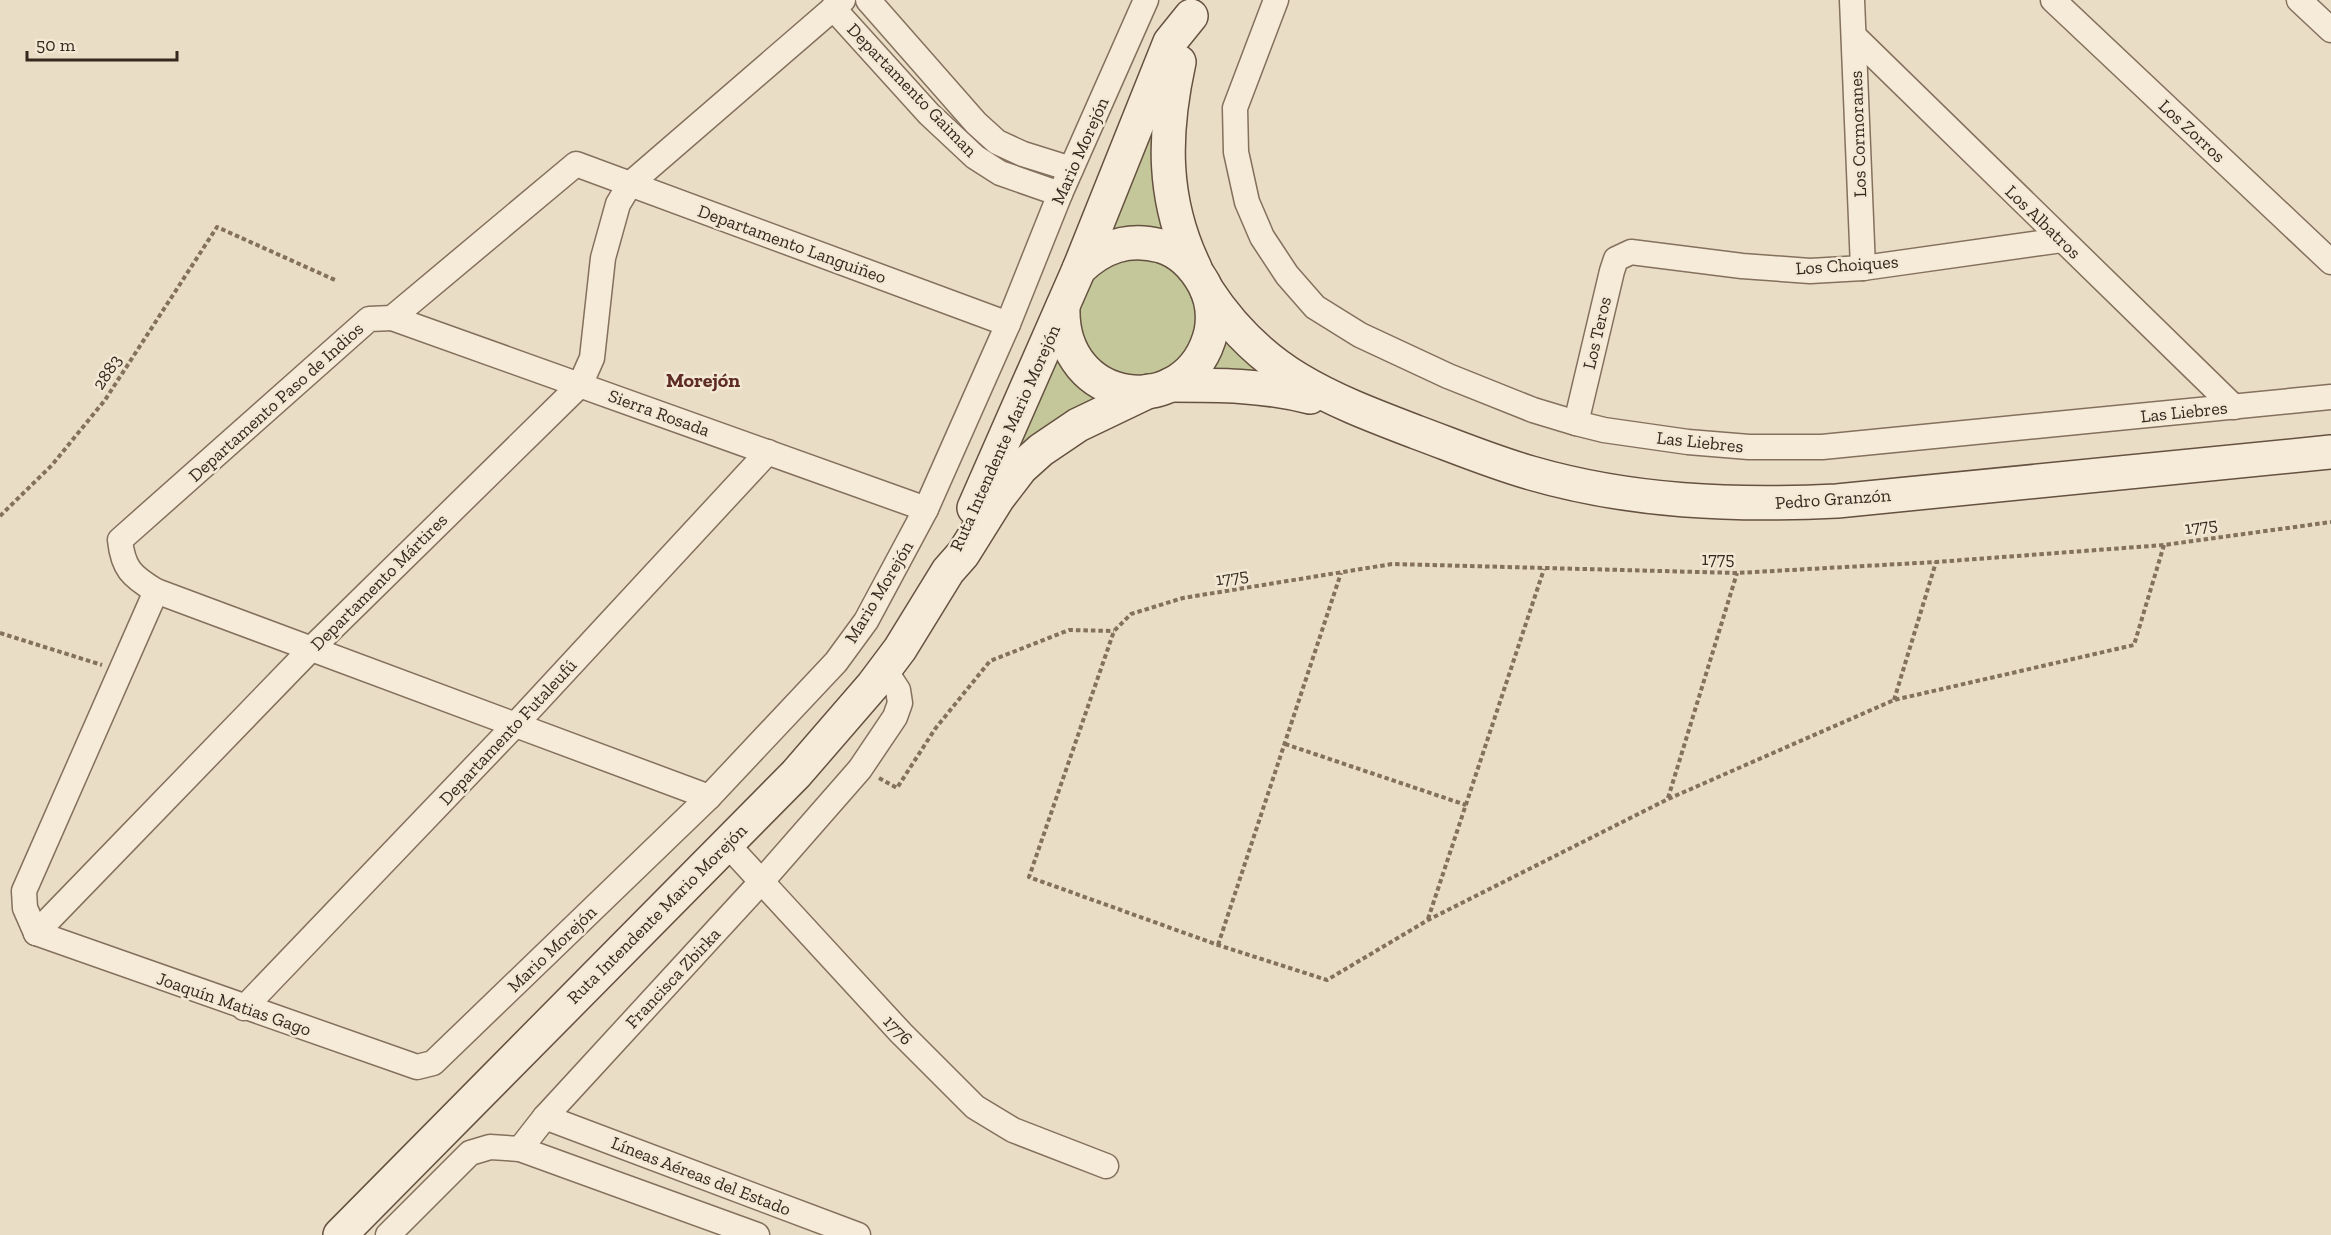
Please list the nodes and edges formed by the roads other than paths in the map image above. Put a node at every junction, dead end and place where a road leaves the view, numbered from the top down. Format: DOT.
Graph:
graph roads {
  1 [pos="868,0"];
  2 [pos="1146,0"];
  3 [pos="1276,0"];
  4 [pos="1852,0"];
  5 [pos="2053,0"];
  6 [pos="2299,0"];
  7 [pos="838,4"];
  8 [pos="1194,8"];
  9 [pos="1135,27"];
  10 [pos="2331,30"];
  11 [pos="1854,36"];
  12 [pos="1176,45"];
  13 [pos="576,164"];
  14 [pos="1071,169"];
  15 [pos="630,184"];
  16 [pos="1060,194"];
  17 [pos="2062,240"];
  18 [pos="1631,252"];
  19 [pos="2331,262"];
  20 [pos="1863,267"];
  21 [pos="1078,269"];
  22 [pos="1201,279"];
  23 [pos="1063,306"];
  24 [pos="392,318"];
  25 [pos="1008,324"];
  26 [pos="580,385"];
  27 [pos="1160,388"];
  28 [pos="2331,397"];
  29 [pos="1347,405"];
  30 [pos="2234,407"];
  31 [pos="1575,423"];
  32 [pos="768,452"];
  33 [pos="2331,453"];
  34 [pos="926,508"];
  35 [pos="948,571"];
  36 [pos="156,591"];
  37 [pos="311,649"];
  38 [pos="885,670"];
  39 [pos="515,725"];
  40 [pos="709,797"];
  41 [pos="726,843"];
  42 [pos="762,882"];
  43 [pos="36,933"];
  44 [pos="244,1008"];
  45 [pos="433,1063"];
  46 [pos="545,1117"];
  47 [pos="520,1149"];
  48 [pos="1107,1166"];
  49 [pos="340,1235"];
  50 [pos="388,1235"];
  51 [pos="758,1235"];
  52 [pos="858,1235"];
  1 -- 14 [label="street, Departamento Gaiman"];
  2 -- 9 [label="street, Mario Morejón"];
  3 -- 31 [label="street, Las Liebres"];
  4 -- 11 [label="street, Los Cormoranes"];
  5 -- 19 [label="street, Los Zorros"];
  6 -- 10 [label="street"];
  7 -- 15 [label="street"];
  7 -- 16 [label="street, Departamento Gaiman"];
  8 -- 12 [label="main road"];
  9 -- 12 [label="street"];
  9 -- 14 [label="street, Mario Morejón"];
  11 -- 17 [label="street, Los Albatros"];
  11 -- 20 [label="street, Los Cormoranes"];
  12 -- 21 [label="main road"];
  12 -- 22 [label="main road"];
  13 -- 15 [label="street, Departamento Languiñeo"];
  13 -- 24 [label="street, Departamento Paso de Indios"];
  14 -- 16 [label="street, Mario Morejón"];
  15 -- 25 [label="street, Departamento Languiñeo"];
  15 -- 26 [label="street, Departamento Mártires"];
  16 -- 25 [label="street, Mario Morejón"];
  17 -- 20 [label="street, Los Choiques"];
  17 -- 30 [label="street, Los Albatros"];
  18 -- 20 [label="street, Los Choiques"];
  18 -- 31 [label="street, Los Teros"];
  21 -- 22 [label="main road"];
  21 -- 23 [label="main road"];
  22 -- 27 [label="main road"];
  22 -- 29 [label="main road, Pedro Granzón"];
  23 -- 27 [label="main road"];
  23 -- 35 [label="main road, Ruta Intendente Mario Morejón"];
  24 -- 26 [label="street, Sierra Rosada"];
  24 -- 36 [label="street, Departamento Paso de Indios"];
  25 -- 34 [label="street, Mario Morejón"];
  26 -- 32 [label="street, Sierra Rosada"];
  26 -- 37 [label="street, Departamento Mártires"];
  27 -- 29 [label="main road, Pedro Granzón"];
  27 -- 35 [label="main road, Ruta Intendente Mario Morejón"];
  28 -- 30 [label="street, Las Liebres"];
  29 -- 33 [label="main road, Pedro Granzón"];
  30 -- 31 [label="street, Las Liebres"];
  32 -- 34 [label="street, Sierra Rosada"];
  32 -- 39 [label="street, Departamento Futaleufú"];
  34 -- 40 [label="street, Mario Morejón"];
  35 -- 38 [label="main road, Ruta Intendente Mario Morejón"];
  36 -- 37 [label="street"];
  36 -- 43 [label="street"];
  37 -- 39 [label="street"];
  37 -- 43 [label="street, Departamento Mártires"];
  38 -- 41 [label="main road, Ruta Intendente Mario Morejón"];
  38 -- 42 [label="street, Francisca Zbirka"];
  39 -- 40 [label="street"];
  39 -- 44 [label="street, Departamento Futaleufú"];
  40 -- 45 [label="street, Mario Morejón"];
  41 -- 42 [label="street, 1776"];
  41 -- 49 [label="main road, Ruta Intendente Mario Morejón"];
  42 -- 46 [label="street, Francisca Zbirka"];
  42 -- 48 [label="street, 1776"];
  43 -- 44 [label="street, Joaquín Matias Gago"];
  44 -- 45 [label="street, Joaquín Matias Gago"];
  46 -- 47 [label="street, Francisca Zbirka"];
  46 -- 52 [label="street, Líneas Aéreas del Estado"];
  47 -- 50 [label="street"];
  47 -- 51 [label="street, Líneas Aéreas del Estado"];
}
